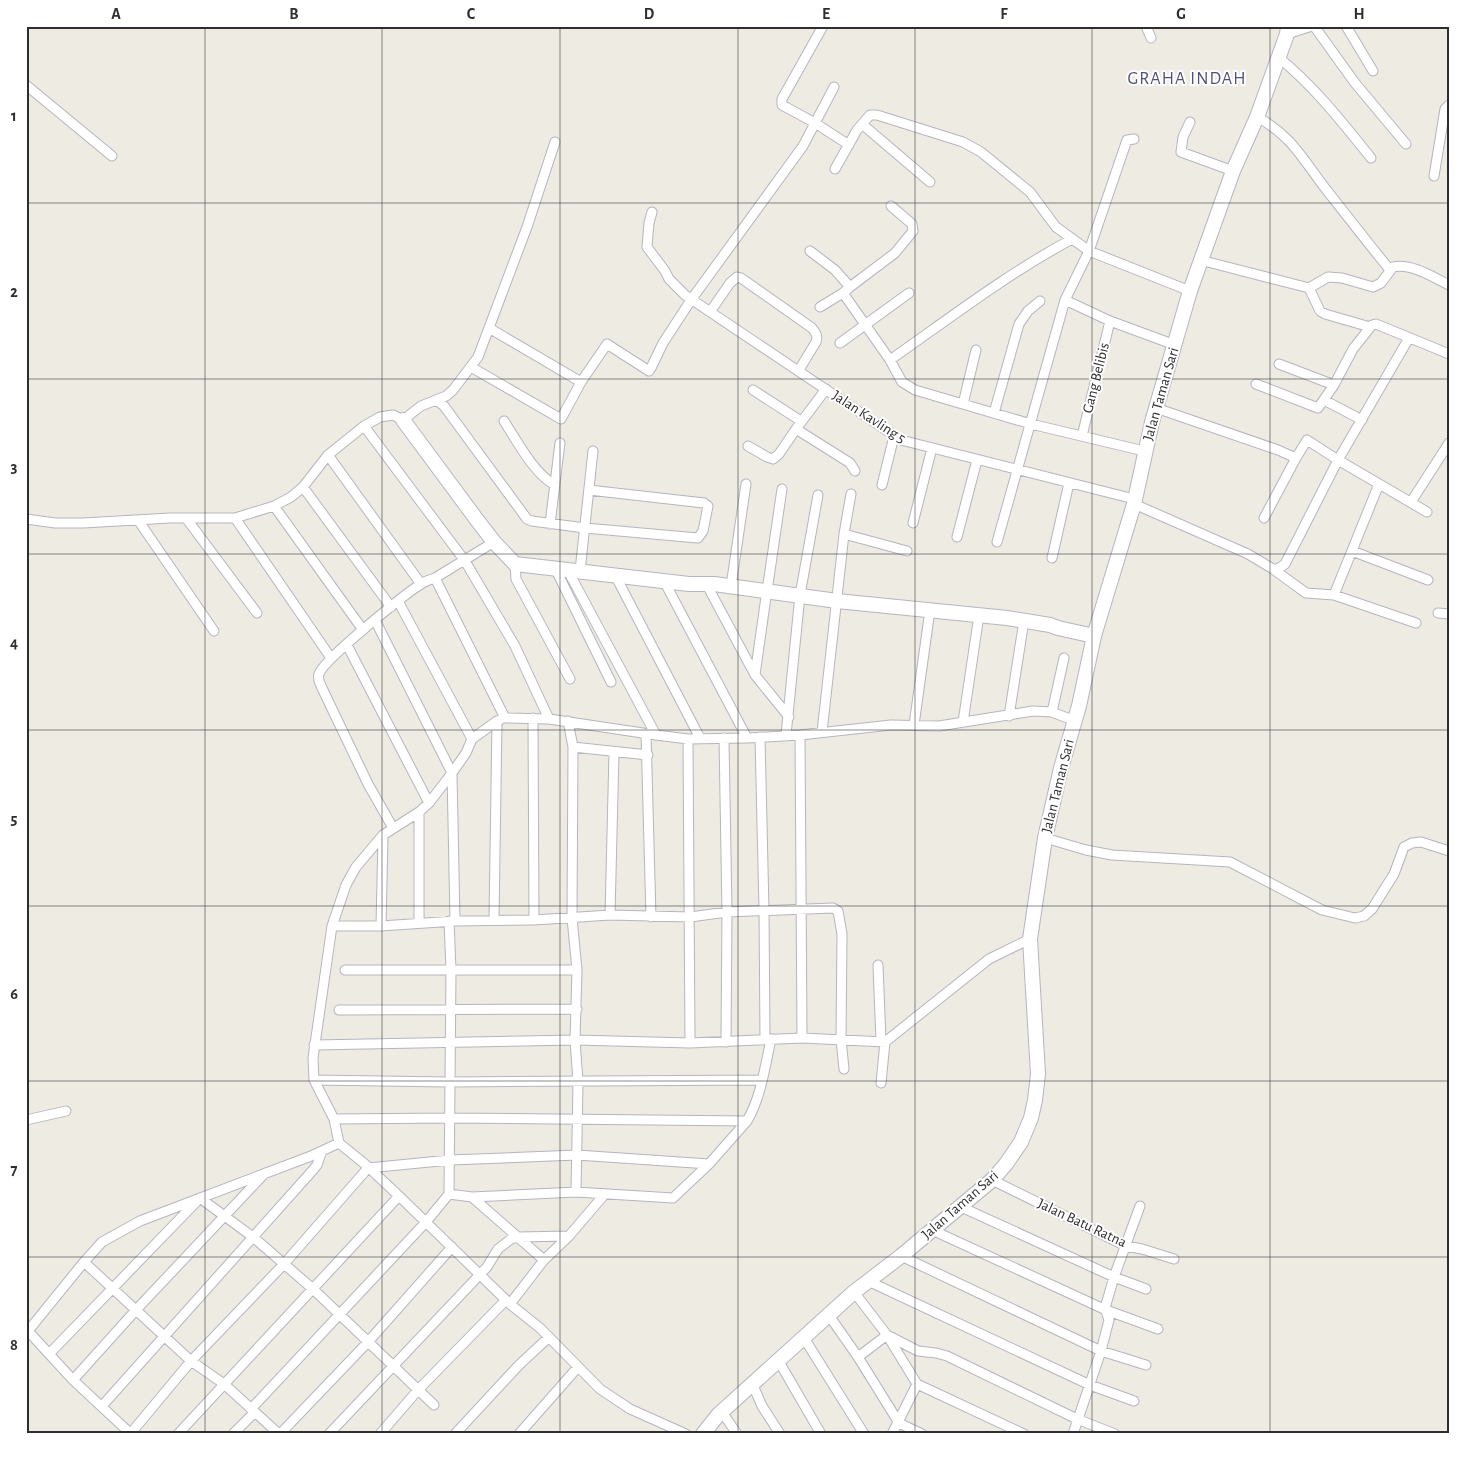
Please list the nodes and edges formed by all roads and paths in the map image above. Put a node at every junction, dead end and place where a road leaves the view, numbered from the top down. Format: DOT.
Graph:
graph roads {
  1 [pos="823,26"];
  2 [pos="1146,26"];
  3 [pos="1313,26"];
  4 [pos="1346,26"];
  5 [pos="1287,30"];
  6 [pos="1151,38"];
  7 [pos="1278,57"];
  8 [pos="1373,71"];
  9 [pos="26,85"];
  10 [pos="834,87"];
  11 [pos="1449,105"];
  12 [pos="1257,117"];
  13 [pos="1190,122"];
  14 [pos="815,123"];
  15 [pos="862,124"];
  16 [pos="1134,139"];
  17 [pos="555,142"];
  18 [pos="1406,144"];
  19 [pos="848,146"];
  20 [pos="112,156"];
  21 [pos="1371,158"];
  22 [pos="835,168"];
  23 [pos="1233,171"];
  24 [pos="1434,176"];
  25 [pos="930,182"];
  26 [pos="892,206"];
  27 [pos="652,212"];
  28 [pos="1072,239"];
  29 [pos="810,251"];
  30 [pos="1089,251"];
  31 [pos="1200,260"];
  32 [pos="1390,270"];
  33 [pos="1449,272"];
  34 [pos="1446,283"];
  35 [pos="1309,288"];
  36 [pos="846,290"];
  37 [pos="1190,291"];
  38 [pos="909,293"];
  39 [pos="688,298"];
  40 [pos="1065,300"];
  41 [pos="1040,301"];
  42 [pos="820,307"];
  43 [pos="710,312"];
  44 [pos="1110,321"];
  45 [pos="866,324"];
  46 [pos="1370,327"];
  47 [pos="489,328"];
  48 [pos="1409,338"];
  49 [pos="840,343"];
  50 [pos="1176,345"];
  51 [pos="976,350"];
  52 [pos="1449,354"];
  53 [pos="890,360"];
  54 [pos="1279,364"];
  55 [pos="470,367"];
  56 [pos="799,370"];
  57 [pos="582,382"];
  58 [pos="1256,384"];
  59 [pos="1334,385"];
  60 [pos="826,389"];
  61 [pos="753,390"];
  62 [pos="436,400"];
  63 [pos="1324,400"];
  64 [pos="962,404"];
  65 [pos="1156,408"];
  66 [pos="994,413"];
  67 [pos="403,420"];
  68 [pos="1362,420"];
  69 [pos="504,421"];
  70 [pos="1031,424"];
  71 [pos="799,425"];
  72 [pos="364,426"];
  73 [pos="894,436"];
  74 [pos="1082,436"];
  75 [pos="560,443"];
  76 [pos="1449,443"];
  77 [pos="748,446"];
  78 [pos="932,448"];
  79 [pos="593,451"];
  80 [pos="1144,451"];
  81 [pos="328,455"];
  82 [pos="1296,458"];
  83 [pos="977,460"];
  84 [pos="1338,460"];
  85 [pos="1018,470"];
  86 [pos="855,471"];
  87 [pos="1069,483"];
  88 [pos="746,484"];
  89 [pos="1379,484"];
  90 [pos="554,485"];
  91 [pos="882,485"];
  92 [pos="303,487"];
  93 [pos="782,489"];
  94 [pos="589,490"];
  95 [pos="852,494"];
  96 [pos="818,496"];
  97 [pos="1134,501"];
  98 [pos="1411,502"];
  99 [pos="274,506"];
  100 [pos="1427,512"];
  101 [pos="186,518"];
  102 [pos="235,518"];
  103 [pos="1264,518"];
  104 [pos="26,519"];
  105 [pos="138,520"];
  106 [pos="913,523"];
  107 [pos="550,524"];
  108 [pos="585,528"];
  109 [pos="844,534"];
  110 [pos="957,537"];
  111 [pos="494,542"];
  112 [pos="998,542"];
  113 [pos="907,551"];
  114 [pos="1352,551"];
  115 [pos="1052,558"];
  116 [pos="465,561"];
  117 [pos="515,564"];
  118 [pos="1273,569"];
  119 [pos="568,570"];
  120 [pos="615,574"];
  121 [pos="435,578"];
  122 [pos="1428,580"];
  123 [pos="664,581"];
  124 [pos="421,584"];
  125 [pos="706,586"];
  126 [pos="731,586"];
  127 [pos="766,594"];
  128 [pos="1334,595"];
  129 [pos="800,598"];
  130 [pos="836,603"];
  131 [pos="395,604"];
  132 [pos="257,612"];
  133 [pos="1438,612"];
  134 [pos="930,613"];
  135 [pos="1449,614"];
  136 [pos="957,616"];
  137 [pos="375,620"];
  138 [pos="978,622"];
  139 [pos="1007,622"];
  140 [pos="1416,623"];
  141 [pos="1023,627"];
  142 [pos="1058,628"];
  143 [pos="363,630"];
  144 [pos="214,632"];
  145 [pos="1094,636"];
  146 [pos="347,645"];
  147 [pos="331,658"];
  148 [pos="1064,658"];
  149 [pos="755,675"];
  150 [pos="570,679"];
  151 [pos="611,682"];
  152 [pos="1052,712"];
  153 [pos="1009,716"];
  154 [pos="789,717"];
  155 [pos="533,718"];
  156 [pos="501,719"];
  157 [pos="549,719"];
  158 [pos="1075,720"];
  159 [pos="568,721"];
  160 [pos="963,722"];
  161 [pos="914,725"];
  162 [pos="822,732"];
  163 [pos="646,734"];
  164 [pos="656,735"];
  165 [pos="786,735"];
  166 [pos="800,735"];
  167 [pos="760,737"];
  168 [pos="700,738"];
  169 [pos="724,738"];
  170 [pos="747,738"];
  171 [pos="472,739"];
  172 [pos="688,739"];
  173 [pos="573,746"];
  174 [pos="614,752"];
  175 [pos="648,755"];
  176 [pos="452,773"];
  177 [pos="429,803"];
  178 [pos="419,812"];
  179 [pos="393,828"];
  180 [pos="383,835"];
  181 [pos="1045,838"];
  182 [pos="1449,851"];
  183 [pos="802,909"];
  184 [pos="764,910"];
  185 [pos="727,912"];
  186 [pos="610,915"];
  187 [pos="651,917"];
  188 [pos="690,917"];
  189 [pos="572,918"];
  190 [pos="494,920"];
  191 [pos="534,920"];
  192 [pos="452,921"];
  193 [pos="418,923"];
  194 [pos="332,926"];
  195 [pos="381,926"];
  196 [pos="1030,939"];
  197 [pos="878,964"];
  198 [pos="345,970"];
  199 [pos="451,970"];
  200 [pos="576,970"];
  201 [pos="577,1009"];
  202 [pos="340,1010"];
  203 [pos="451,1010"];
  204 [pos="802,1038"];
  205 [pos="768,1039"];
  206 [pos="842,1039"];
  207 [pos="575,1040"];
  208 [pos="450,1041"];
  209 [pos="726,1042"];
  210 [pos="883,1042"];
  211 [pos="690,1043"];
  212 [pos="314,1045"];
  213 [pos="844,1069"];
  214 [pos="314,1080"];
  215 [pos="762,1080"];
  216 [pos="450,1082"];
  217 [pos="578,1082"];
  218 [pos="881,1082"];
  219 [pos="66,1111"];
  220 [pos="450,1118"];
  221 [pos="334,1119"];
  222 [pos="578,1119"];
  223 [pos="26,1120"];
  224 [pos="747,1122"];
  225 [pos="339,1143"];
  226 [pos="321,1152"];
  227 [pos="577,1155"];
  228 [pos="450,1160"];
  229 [pos="709,1164"];
  230 [pos="368,1168"];
  231 [pos="267,1172"];
  232 [pos="992,1180"];
  233 [pos="576,1192"];
  234 [pos="449,1194"];
  235 [pos="604,1195"];
  236 [pos="399,1196"];
  237 [pos="472,1197"];
  238 [pos="200,1198"];
  239 [pos="959,1206"];
  240 [pos="1140,1206"];
  241 [pos="225,1216"];
  242 [pos="426,1222"];
  243 [pos="932,1230"];
  244 [pos="569,1236"];
  245 [pos="253,1237"];
  246 [pos="518,1237"];
  247 [pos="1126,1246"];
  248 [pos="452,1247"];
  249 [pos="900,1256"];
  250 [pos="1174,1259"];
  251 [pos="544,1260"];
  252 [pos="84,1262"];
  253 [pos="284,1264"];
  254 [pos="480,1274"];
  255 [pos="1114,1277"];
  256 [pos="868,1281"];
  257 [pos="113,1288"];
  258 [pos="313,1289"];
  259 [pos="1146,1289"];
  260 [pos="854,1292"];
  261 [pos="508,1302"];
  262 [pos="136,1310"];
  263 [pos="1106,1310"];
  264 [pos="828,1314"];
  265 [pos="339,1316"];
  266 [pos="1158,1329"];
  267 [pos="887,1335"];
  268 [pos="165,1336"];
  269 [pos="548,1338"];
  270 [pos="804,1338"];
  271 [pos="368,1342"];
  272 [pos="1101,1351"];
  273 [pos="50,1353"];
  274 [pos="858,1357"];
  275 [pos="778,1360"];
  276 [pos="191,1361"];
  277 [pos="1146,1365"];
  278 [pos="393,1366"];
  279 [pos="578,1367"];
  280 [pos="73,1380"];
  281 [pos="752,1383"];
  282 [pos="224,1384"];
  283 [pos="920,1385"];
  284 [pos="1090,1385"];
  285 [pos="418,1390"];
  286 [pos="1134,1401"];
  287 [pos="102,1406"];
  288 [pos="434,1406"];
  289 [pos="253,1410"];
  290 [pos="722,1412"];
  291 [pos="1078,1419"];
  292 [pos="899,1423"];
  293 [pos="131,1434"];
  294 [pos="178,1434"];
  295 [pos="233,1434"];
  296 [pos="280,1434"];
  297 [pos="329,1434"];
  298 [pos="380,1434"];
  299 [pos="455,1434"];
  300 [pos="518,1434"];
  301 [pos="686,1434"];
  302 [pos="703,1434"];
  303 [pos="737,1434"];
  304 [pos="780,1434"];
  305 [pos="821,1434"];
  306 [pos="864,1434"];
  307 [pos="892,1434"];
  308 [pos="922,1434"];
  309 [pos="1024,1434"];
  310 [pos="1073,1434"];
  311 [pos="1115,1434"];
  1 -- 14 [label="street"];
  2 -- 6 [label="street"];
  3 -- 5 [label="street"];
  3 -- 18 [label="street"];
  4 -- 8 [label="street"];
  5 -- 7 [label="street, Jalan Taman Sari"];
  7 -- 12 [label="street, Jalan Taman Sari"];
  7 -- 21 [label="street"];
  9 -- 20 [label="street"];
  10 -- 14 [label="street"];
  11 -- 24 [label="street"];
  12 -- 23 [label="street, Jalan Taman Sari"];
  12 -- 32 [label="street"];
  13 -- 23 [label="street"];
  14 -- 19 [label="street"];
  14 -- 39 [label="street"];
  15 -- 19 [label="street"];
  15 -- 25 [label="street"];
  15 -- 28 [label="street"];
  16 -- 30 [label="street"];
  17 -- 47 [label="street"];
  19 -- 22 [label="street"];
  23 -- 31 [label="street, Jalan Taman Sari"];
  26 -- 36 [label="street"];
  27 -- 39 [label="street, Jalan Kavling 5"];
  28 -- 30 [label="street"];
  28 -- 53 [label="street"];
  29 -- 36 [label="street"];
  30 -- 37 [label="street"];
  30 -- 40 [label="street"];
  31 -- 35 [label="street"];
  31 -- 37 [label="street, Jalan Taman Sari"];
  32 -- 34 [label="street"];
  32 -- 35 [label="street"];
  33 -- 34 [label="street"];
  35 -- 46 [label="street"];
  36 -- 42 [label="street"];
  36 -- 45 [label="street"];
  37 -- 50 [label="street, Jalan Taman Sari"];
  38 -- 45 [label="street"];
  39 -- 43 [label="street, Jalan Kavling 5"];
  39 -- 57 [label="street"];
  40 -- 44 [label="street"];
  40 -- 70 [label="street"];
  41 -- 66 [label="street"];
  43 -- 56 [label="street, Jalan Kavling 5"];
  43 -- 56 [label="street"];
  44 -- 50 [label="street"];
  44 -- 74 [label="street, Gang Belibis"];
  45 -- 49 [label="street"];
  45 -- 53 [label="street"];
  46 -- 48 [label="street"];
  46 -- 59 [label="street"];
  47 -- 55 [label="street"];
  47 -- 57 [label="street"];
  48 -- 52 [label="street"];
  48 -- 68 [label="street"];
  50 -- 65 [label="street, Jalan Taman Sari"];
  51 -- 64 [label="street"];
  53 -- 64 [label="street"];
  54 -- 59 [label="street"];
  55 -- 57 [label="street"];
  55 -- 62 [label="street"];
  56 -- 60 [label="street, Jalan Kavling 5"];
  58 -- 63 [label="street"];
  59 -- 63 [label="street"];
  60 -- 71 [label="street"];
  60 -- 73 [label="street, Jalan Kavling 5"];
  61 -- 71 [label="street"];
  62 -- 67 [label="street"];
  62 -- 107 [label="street"];
  63 -- 68 [label="street"];
  64 -- 66 [label="street"];
  65 -- 80 [label="street, Jalan Taman Sari"];
  65 -- 82 [label="street"];
  66 -- 70 [label="street"];
  67 -- 72 [label="street"];
  67 -- 111 [label="street"];
  68 -- 84 [label="street"];
  69 -- 90 [label="street"];
  70 -- 74 [label="street"];
  70 -- 85 [label="street"];
  71 -- 77 [label="street"];
  71 -- 86 [label="street"];
  72 -- 81 [label="street"];
  72 -- 116 [label="street"];
  73 -- 78 [label="street, Jalan Kavling 5"];
  73 -- 91 [label="street"];
  74 -- 80 [label="street"];
  75 -- 90 [label="street"];
  76 -- 98 [label="street"];
  78 -- 83 [label="street, Jalan Kavling 5"];
  78 -- 106 [label="street"];
  79 -- 94 [label="street"];
  80 -- 97 [label="street, Jalan Taman Sari"];
  81 -- 92 [label="street"];
  81 -- 124 [label="street"];
  82 -- 84 [label="street"];
  82 -- 103 [label="street"];
  83 -- 85 [label="street, Jalan Kavling 5"];
  83 -- 110 [label="street"];
  84 -- 89 [label="street"];
  84 -- 118 [label="street"];
  85 -- 87 [label="street, Jalan Kavling 5"];
  85 -- 112 [label="street"];
  87 -- 97 [label="street, Jalan Kavling 5"];
  87 -- 115 [label="street"];
  88 -- 126 [label="street"];
  89 -- 98 [label="street"];
  89 -- 114 [label="street"];
  90 -- 107 [label="street"];
  92 -- 99 [label="street"];
  92 -- 131 [label="street"];
  93 -- 127 [label="street"];
  94 -- 108 [label="street"];
  94 -- 108 [label="street"];
  95 -- 109 [label="street"];
  96 -- 129 [label="street"];
  97 -- 118 [label="street, Jalan Kavling 5"];
  97 -- 145 [label="street, Jalan Taman Sari"];
  98 -- 100 [label="street"];
  99 -- 102 [label="street"];
  99 -- 143 [label="street"];
  101 -- 102 [label="street"];
  101 -- 105 [label="street"];
  101 -- 132 [label="street"];
  102 -- 147 [label="street"];
  104 -- 105 [label="street"];
  105 -- 144 [label="street"];
  107 -- 108 [label="street"];
  108 -- 119 [label="street"];
  109 -- 113 [label="street"];
  109 -- 130 [label="street"];
  111 -- 116 [label="street"];
  111 -- 117 [label="street"];
  114 -- 122 [label="street"];
  114 -- 128 [label="street"];
  116 -- 121 [label="street"];
  116 -- 157 [label="street"];
  117 -- 119 [label="street"];
  117 -- 150 [label="street"];
  118 -- 128 [label="street, Jalan Kavling 5"];
  119 -- 120 [label="street"];
  119 -- 151 [label="street"];
  119 -- 164 [label="street"];
  120 -- 123 [label="street"];
  120 -- 168 [label="street"];
  121 -- 124 [label="street"];
  121 -- 156 [label="street"];
  123 -- 125 [label="street"];
  123 -- 170 [label="street"];
  124 -- 131 [label="street"];
  125 -- 126 [label="street"];
  125 -- 127 [label="street"];
  125 -- 149 [label="street"];
  126 -- 127 [label="street"];
  127 -- 129 [label="street"];
  127 -- 149 [label="street"];
  128 -- 140 [label="street, Jalan Kavling 5"];
  129 -- 130 [label="street"];
  129 -- 154 [label="street"];
  130 -- 134 [label="street"];
  130 -- 162 [label="street"];
  131 -- 137 [label="street"];
  131 -- 171 [label="street"];
  133 -- 135 [label="street"];
  134 -- 136 [label="street"];
  134 -- 161 [label="street"];
  136 -- 138 [label="street"];
  136 -- 139 [label="street"];
  137 -- 143 [label="street"];
  137 -- 176 [label="street"];
  138 -- 139 [label="street"];
  138 -- 160 [label="street"];
  139 -- 141 [label="street"];
  139 -- 142 [label="street"];
  141 -- 142 [label="street"];
  141 -- 153 [label="street"];
  142 -- 145 [label="street"];
  143 -- 146 [label="street"];
  145 -- 158 [label="street, Jalan Taman Sari"];
  146 -- 147 [label="street"];
  146 -- 177 [label="street"];
  147 -- 179 [label="street"];
  148 -- 152 [label="street"];
  149 -- 154 [label="street"];
  152 -- 153 [label="street"];
  152 -- 158 [label="street"];
  153 -- 160 [label="street"];
  154 -- 165 [label="street"];
  155 -- 156 [label="street"];
  155 -- 157 [label="street"];
  155 -- 191 [label="street"];
  156 -- 171 [label="street"];
  156 -- 190 [label="street"];
  157 -- 159 [label="street"];
  158 -- 181 [label="street, Jalan Taman Sari"];
  159 -- 163 [label="street"];
  159 -- 173 [label="street"];
  160 -- 161 [label="street"];
  161 -- 162 [label="street"];
  162 -- 166 [label="street"];
  163 -- 164 [label="street"];
  163 -- 175 [label="street"];
  164 -- 172 [label="street"];
  165 -- 166 [label="street"];
  165 -- 167 [label="street"];
  166 -- 183 [label="street"];
  167 -- 170 [label="street"];
  167 -- 184 [label="street"];
  168 -- 169 [label="street"];
  168 -- 172 [label="street"];
  169 -- 170 [label="street"];
  169 -- 185 [label="street"];
  171 -- 176 [label="street"];
  172 -- 188 [label="street"];
  173 -- 174 [label="street"];
  173 -- 189 [label="street"];
  174 -- 175 [label="street"];
  174 -- 186 [label="street"];
  175 -- 187 [label="street"];
  176 -- 177 [label="street"];
  176 -- 192 [label="street"];
  177 -- 178 [label="street"];
  178 -- 179 [label="street"];
  178 -- 193 [label="street"];
  179 -- 180 [label="street"];
  180 -- 194 [label="street"];
  180 -- 195 [label="street"];
  181 -- 182 [label="street"];
  181 -- 196 [label="street, Jalan Taman Sari"];
  183 -- 184 [label="street"];
  183 -- 204 [label="street"];
  183 -- 206 [label="street"];
  184 -- 185 [label="street"];
  184 -- 205 [label="street"];
  185 -- 188 [label="street"];
  185 -- 209 [label="street"];
  186 -- 187 [label="street"];
  186 -- 189 [label="street"];
  187 -- 188 [label="street"];
  188 -- 211 [label="street"];
  189 -- 191 [label="street"];
  189 -- 200 [label="street"];
  190 -- 191 [label="street"];
  190 -- 192 [label="street"];
  192 -- 193 [label="street"];
  192 -- 199 [label="street"];
  193 -- 195 [label="street"];
  194 -- 195 [label="street"];
  194 -- 212 [label="street"];
  196 -- 210 [label="street"];
  196 -- 232 [label="street, Jalan Taman Sari"];
  197 -- 210 [label="street"];
  198 -- 199 [label="street"];
  199 -- 200 [label="street"];
  199 -- 203 [label="street"];
  200 -- 201 [label="street"];
  201 -- 203 [label="street"];
  201 -- 207 [label="street"];
  202 -- 203 [label="street"];
  203 -- 208 [label="street"];
  204 -- 205 [label="street"];
  204 -- 206 [label="street"];
  205 -- 209 [label="street"];
  205 -- 215 [label="street"];
  206 -- 210 [label="street"];
  206 -- 213 [label="street"];
  207 -- 208 [label="street"];
  207 -- 211 [label="street"];
  207 -- 217 [label="street"];
  208 -- 212 [label="street"];
  208 -- 216 [label="street"];
  209 -- 211 [label="street"];
  210 -- 218 [label="street"];
  212 -- 214 [label="street"];
  214 -- 216 [label="street"];
  214 -- 221 [label="street"];
  215 -- 217 [label="street"];
  215 -- 224 [label="street"];
  216 -- 217 [label="street"];
  216 -- 220 [label="street"];
  217 -- 222 [label="street"];
  219 -- 223 [label="street"];
  220 -- 221 [label="street"];
  220 -- 222 [label="street"];
  220 -- 228 [label="street"];
  221 -- 225 [label="street"];
  222 -- 224 [label="street"];
  222 -- 227 [label="street"];
  224 -- 229 [label="street"];
  225 -- 226 [label="street"];
  225 -- 230 [label="street"];
  226 -- 231 [label="street"];
  226 -- 245 [label="street"];
  227 -- 228 [label="street"];
  227 -- 229 [label="street"];
  227 -- 233 [label="street"];
  228 -- 230 [label="street"];
  228 -- 234 [label="street"];
  229 -- 235 [label="street"];
  230 -- 236 [label="street"];
  230 -- 253 [label="street"];
  231 -- 238 [label="street"];
  231 -- 241 [label="street"];
  232 -- 239 [label="street, Jalan Taman Sari"];
  232 -- 247 [label="street, Jalan Batu Ratna"];
  233 -- 235 [label="street"];
  233 -- 237 [label="street"];
  234 -- 237 [label="street"];
  234 -- 242 [label="street"];
  235 -- 244 [label="street"];
  236 -- 242 [label="street"];
  236 -- 258 [label="street"];
  237 -- 246 [label="street"];
  238 -- 241 [label="street"];
  238 -- 252 [label="street"];
  238 -- 257 [label="street"];
  239 -- 243 [label="street, Jalan Taman Sari"];
  239 -- 255 [label="street"];
  240 -- 247 [label="street"];
  241 -- 245 [label="street"];
  241 -- 262 [label="street"];
  242 -- 248 [label="street"];
  242 -- 265 [label="street"];
  243 -- 249 [label="street, Jalan Taman Sari"];
  243 -- 263 [label="street"];
  244 -- 246 [label="street"];
  244 -- 251 [label="street"];
  245 -- 253 [label="street"];
  245 -- 268 [label="street"];
  246 -- 251 [label="street"];
  246 -- 254 [label="street"];
  247 -- 250 [label="street, Jalan Batu Ratna"];
  247 -- 255 [label="street"];
  248 -- 254 [label="street"];
  248 -- 271 [label="street"];
  249 -- 256 [label="street, Jalan Taman Sari"];
  249 -- 272 [label="street"];
  251 -- 261 [label="street"];
  252 -- 257 [label="street"];
  252 -- 273 [label="street"];
  253 -- 258 [label="street"];
  253 -- 276 [label="street"];
  254 -- 261 [label="street"];
  254 -- 278 [label="street"];
  255 -- 259 [label="street"];
  255 -- 263 [label="street"];
  256 -- 260 [label="street, Jalan Taman Sari"];
  256 -- 284 [label="street"];
  257 -- 262 [label="street"];
  257 -- 273 [label="street"];
  258 -- 265 [label="street"];
  258 -- 282 [label="street"];
  260 -- 264 [label="street, Jalan Taman Sari"];
  260 -- 267 [label="street"];
  261 -- 269 [label="street"];
  261 -- 285 [label="street"];
  262 -- 268 [label="street"];
  262 -- 280 [label="street"];
  263 -- 266 [label="street"];
  263 -- 272 [label="street"];
  264 -- 270 [label="street, Jalan Taman Sari"];
  264 -- 274 [label="street"];
  265 -- 271 [label="street"];
  265 -- 289 [label="street"];
  267 -- 274 [label="street"];
  267 -- 283 [label="street"];
  267 -- 291 [label="street"];
  268 -- 276 [label="street"];
  268 -- 287 [label="street"];
  269 -- 279 [label="street"];
  269 -- 299 [label="street"];
  270 -- 275 [label="street, Jalan Taman Sari"];
  270 -- 306 [label="street"];
  271 -- 278 [label="street"];
  271 -- 296 [label="street"];
  272 -- 277 [label="street"];
  272 -- 284 [label="street"];
  273 -- 280 [label="street"];
  274 -- 292 [label="street"];
  275 -- 281 [label="street, Jalan Taman Sari"];
  275 -- 305 [label="street"];
  276 -- 282 [label="street"];
  276 -- 293 [label="street"];
  278 -- 285 [label="street"];
  278 -- 297 [label="street"];
  279 -- 300 [label="street"];
  279 -- 301 [label="street"];
  280 -- 287 [label="street"];
  281 -- 290 [label="street, Jalan Taman Sari"];
  281 -- 304 [label="street"];
  282 -- 289 [label="street"];
  282 -- 294 [label="street"];
  283 -- 292 [label="street"];
  283 -- 309 [label="street"];
  284 -- 286 [label="street"];
  284 -- 291 [label="street"];
  285 -- 288 [label="street"];
  285 -- 298 [label="street"];
  287 -- 293 [label="street"];
  289 -- 295 [label="street"];
  289 -- 296 [label="street"];
  290 -- 302 [label="street, Jalan Taman Sari"];
  290 -- 303 [label="street"];
  291 -- 310 [label="street"];
  291 -- 311 [label="street"];
  292 -- 307 [label="street"];
  292 -- 308 [label="street"];
}
